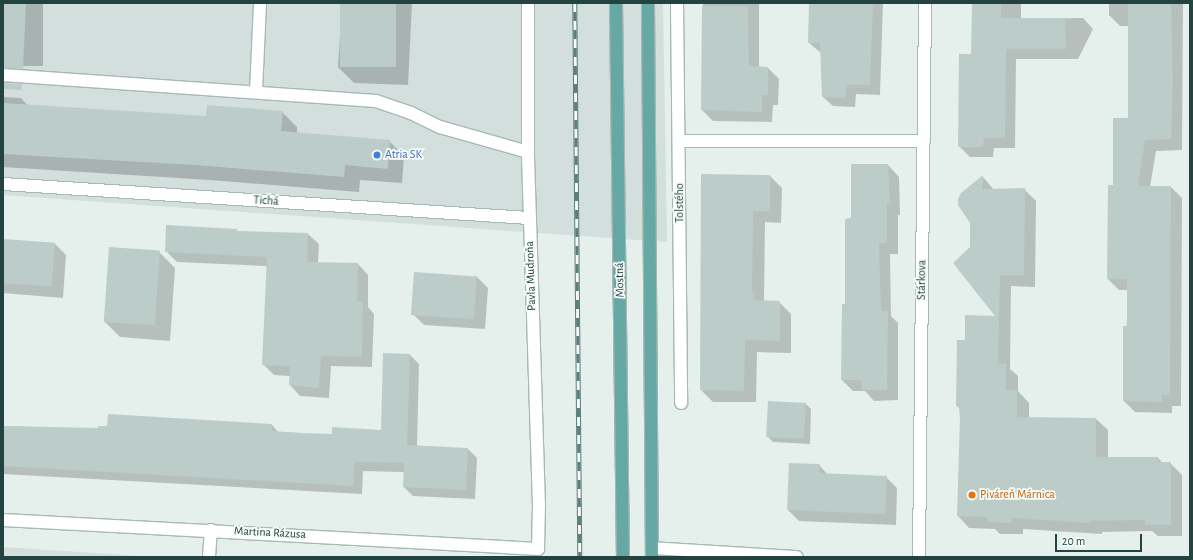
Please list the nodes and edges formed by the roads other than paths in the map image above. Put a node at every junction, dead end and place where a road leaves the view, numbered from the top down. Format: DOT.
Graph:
graph roads {
  1 [pos="260,3"];
  2 [pos="528,3"];
  3 [pos="616,3"];
  4 [pos="648,3"];
  5 [pos="677,3"];
  6 [pos="925,3"];
  7 [pos="3,75"];
  8 [pos="256,92"];
  9 [pos="680,141"];
  10 [pos="924,141"];
  11 [pos="528,152"];
  12 [pos="3,184"];
  13 [pos="529,218"];
  14 [pos="681,403"];
  15 [pos="3,520"];
  16 [pos="211,530"];
  17 [pos="538,553"];
  18 [pos="652,553"];
  19 [pos="209,557"];
  20 [pos="623,557"];
  21 [pos="797,557"];
  22 [pos="919,557"];
  1 -- 8 [label="street"];
  2 -- 11 [label="street, Pavla Mudroňa"];
  3 -- 20 [label="main road, Mostná"];
  4 -- 18 [label="main road"];
  5 -- 9 [label="street, Tolstého"];
  6 -- 10 [label="street, Stárkova"];
  7 -- 8 [label="street"];
  8 -- 11 [label="street"];
  9 -- 10 [label="street"];
  9 -- 14 [label="street, Tolstého"];
  10 -- 22 [label="street, Stárkova"];
  11 -- 13 [label="street, Pavla Mudroňa"];
  12 -- 13 [label="street, Tichá"];
  13 -- 17 [label="street, Pavla Mudroňa"];
  15 -- 16 [label="street, Martina Rázusa"];
  16 -- 17 [label="street, Martina Rázusa"];
  16 -- 19 [label="street"];
  18 -- 21 [label="street"];
}
